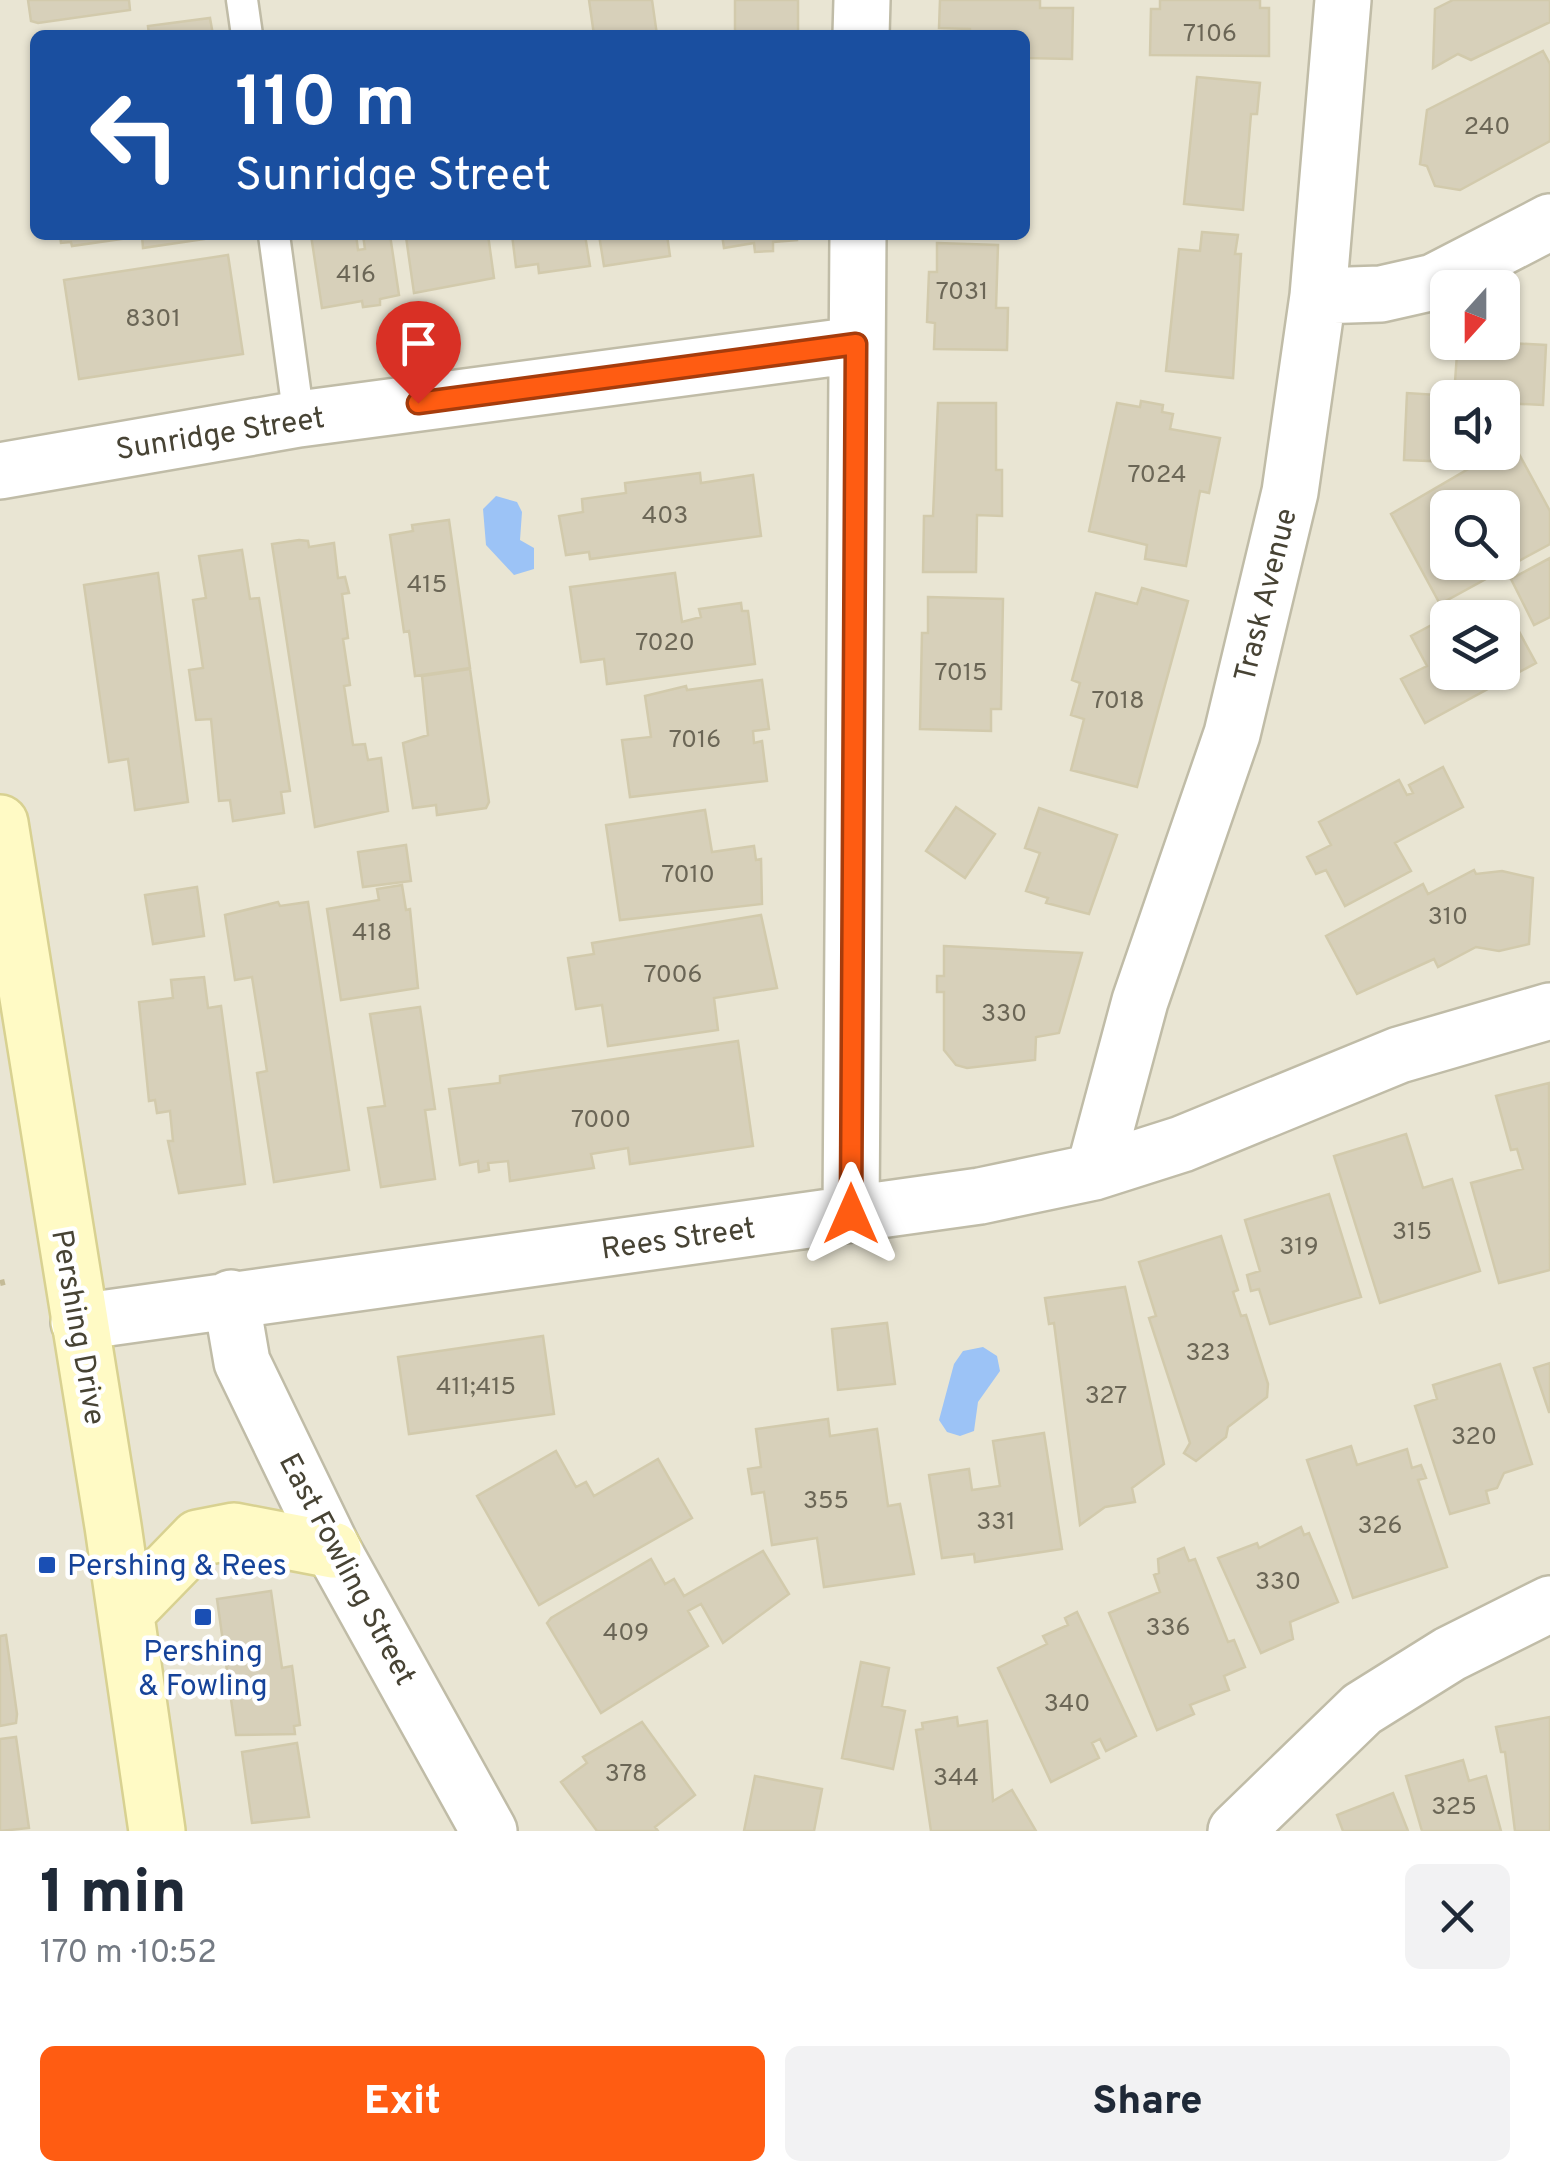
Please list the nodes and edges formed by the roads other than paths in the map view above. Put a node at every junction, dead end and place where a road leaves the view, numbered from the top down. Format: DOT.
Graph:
graph roads {
  1 [pos="242,0"];
  2 [pos="862,0"];
  3 [pos="1343,0"];
  4 [pos="246,30"];
  5 [pos="862,30"];
  6 [pos="1550,222"];
  7 [pos="275,240"];
  8 [pos="858,240"];
  9 [pos="1318,296"];
  10 [pos="856,344"];
  11 [pos="300,419"];
  12 [pos="0,470"];
  13 [pos="0,823"];
  14 [pos="1550,1012"];
  15 [pos="1094,1172"];
  16 [pos="851,1214"];
  17 [pos="232,1298"];
  18 [pos="78,1322"];
  19 [pos="333,1550"];
  20 [pos="1550,1604"];
  21 [pos="126,1612"];
  22 [pos="157,1831"];
  23 [pos="488,1831"];
  24 [pos="1236,1831"];
  1 -- 4 [label="lane"];
  2 -- 5 [label="street"];
  3 -- 9 [label="street, Trask Avenue"];
  6 -- 9 [label="street"];
  7 -- 11 [label="lane"];
  8 -- 10 [label="street"];
  9 -- 15 [label="street, Trask Avenue"];
  10 -- 11 [label="street, Sunridge Street"];
  10 -- 16 [label="street"];
  11 -- 12 [label="street, Sunridge Street"];
  13 -- 18 [label="main road, Pershing Drive"];
  14 -- 15 [label="street, Rees Street"];
  15 -- 16 [label="street, Rees Street"];
  16 -- 17 [label="street, Rees Street"];
  17 -- 18 [label="street, Rees Street"];
  17 -- 19 [label="street, East Fowling Street"];
  18 -- 21 [label="main road, Pershing Drive"];
  19 -- 21 [label="main road"];
  19 -- 23 [label="street, East Fowling Street"];
  20 -- 24 [label="street"];
  21 -- 22 [label="main road, Pershing Drive"];
}
